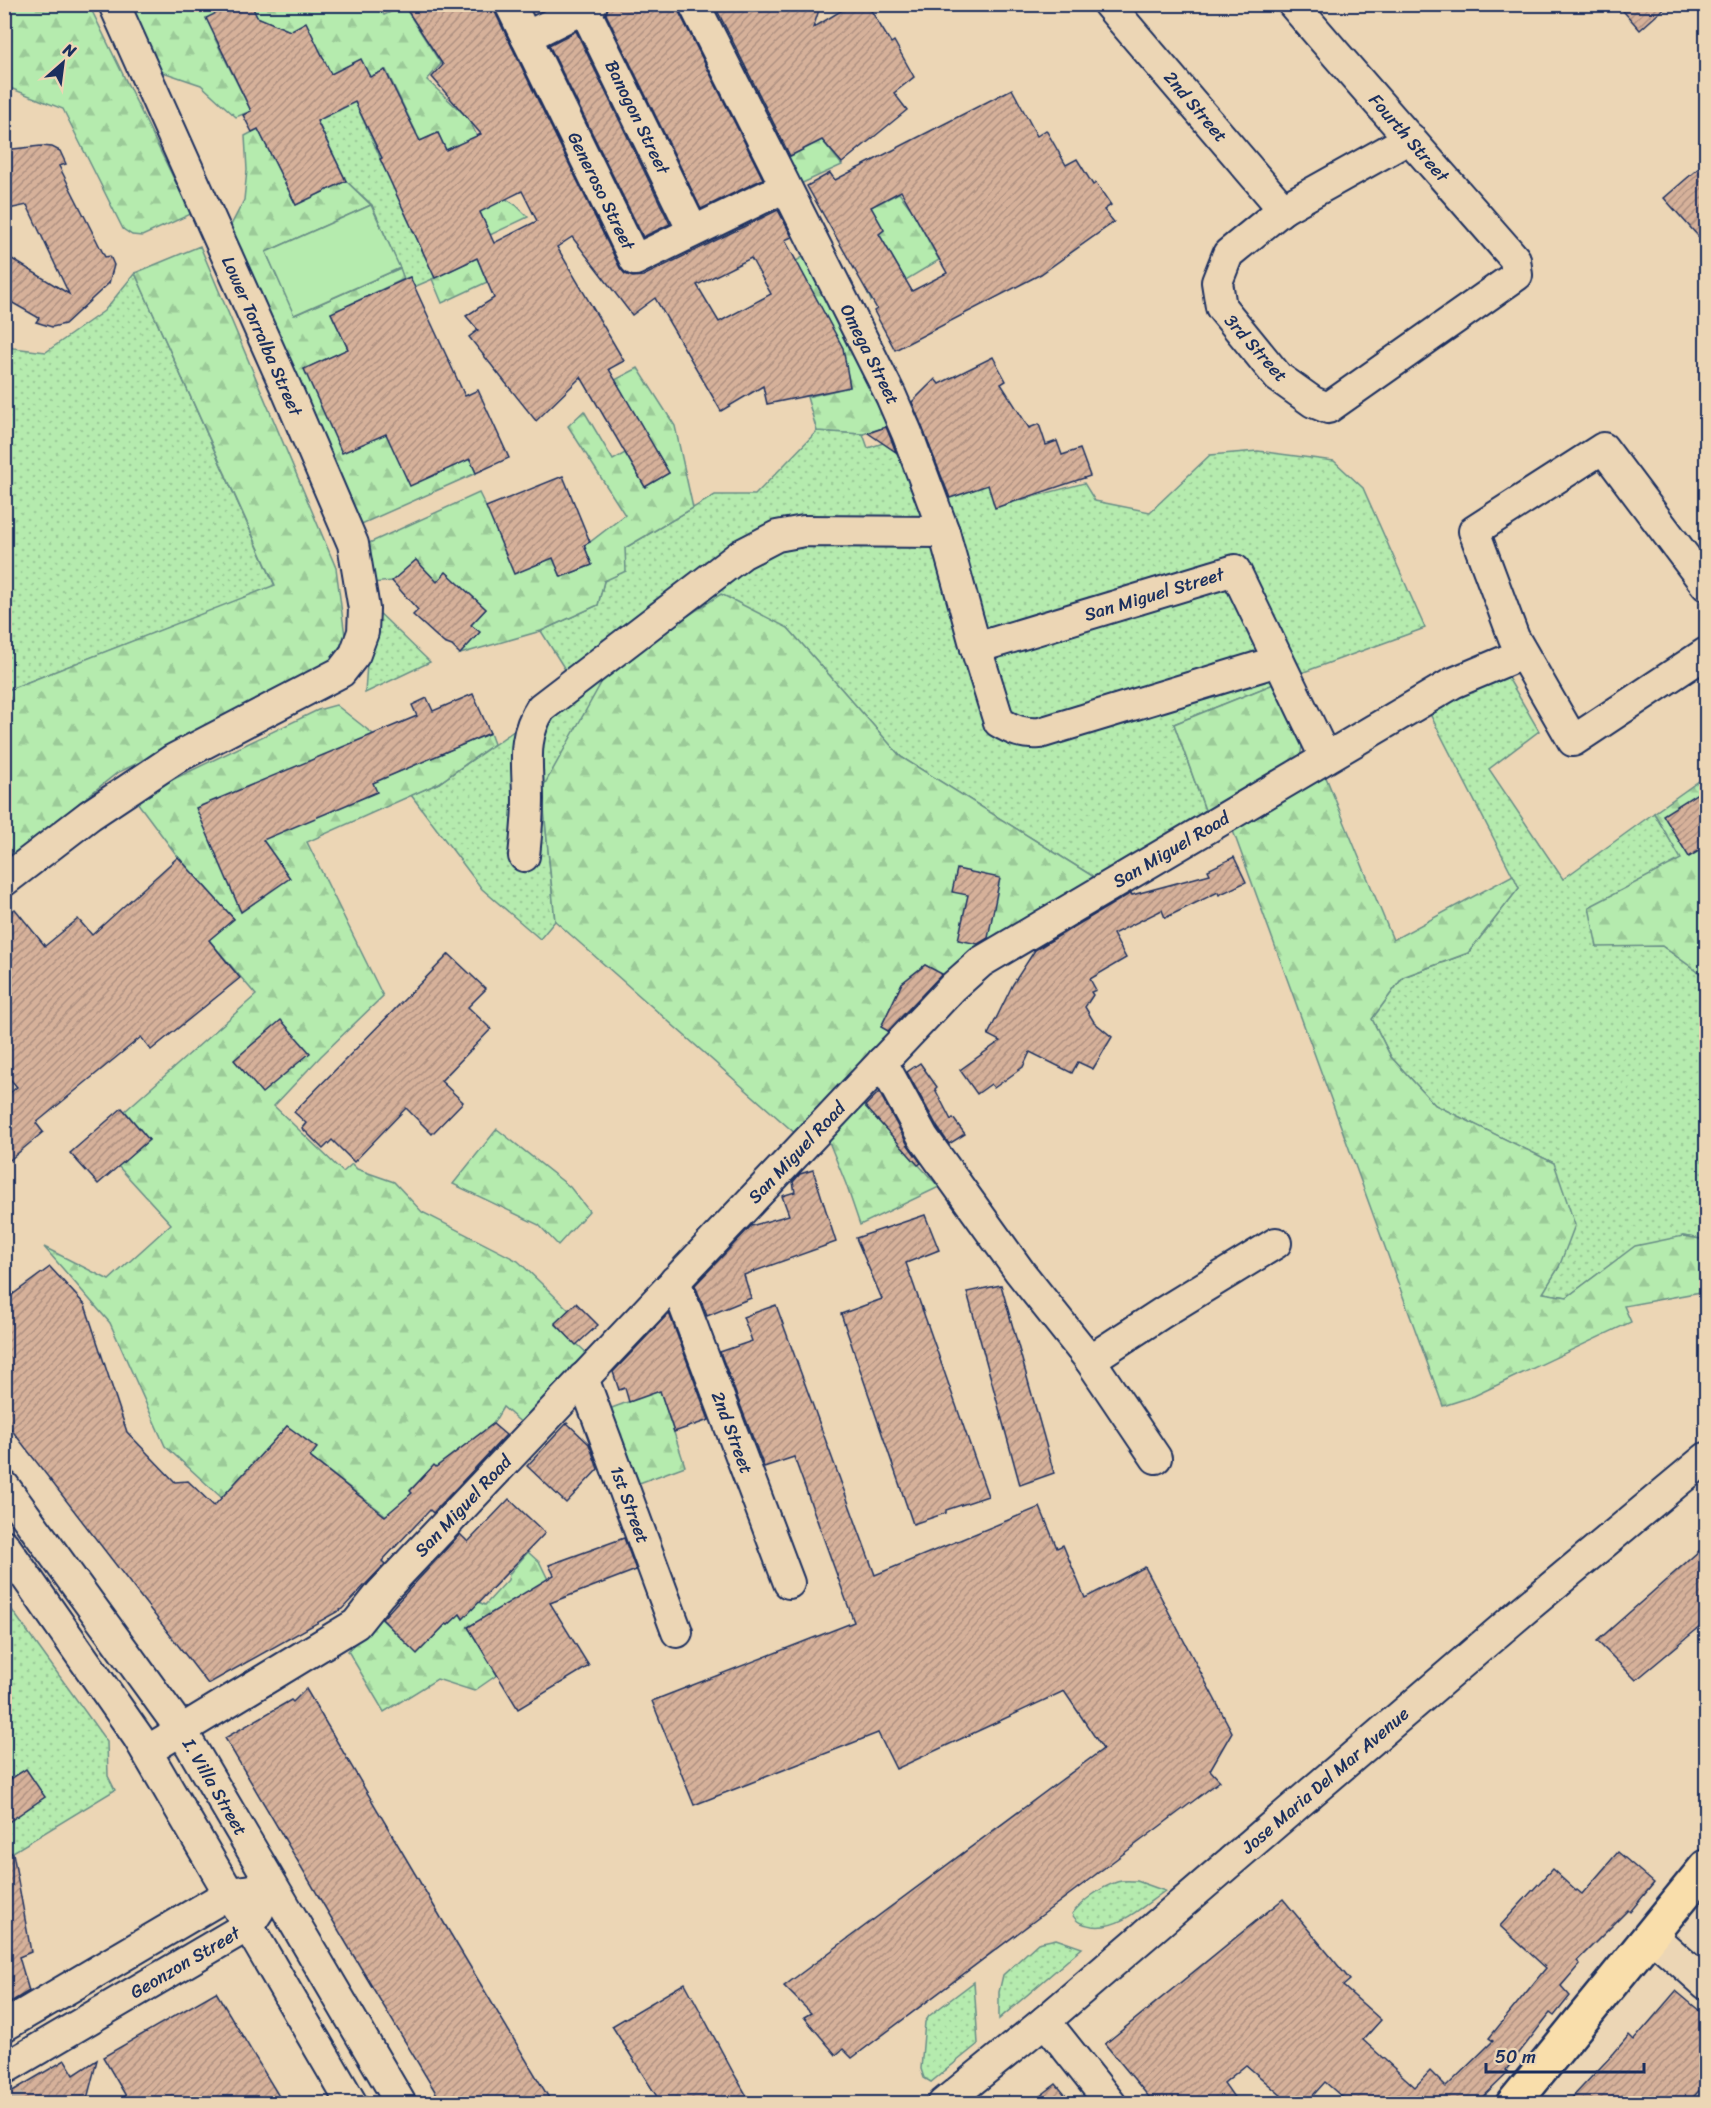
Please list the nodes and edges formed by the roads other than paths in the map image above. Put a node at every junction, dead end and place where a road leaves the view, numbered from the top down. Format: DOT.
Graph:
graph roads {
  1 [pos="114,4"];
  2 [pos="510,4"];
  3 [pos="694,4"];
  4 [pos="1108,4"];
  5 [pos="1293,4"];
  6 [pos="586,6"];
  7 [pos="526,37"];
  8 [pos="1410,138"];
  9 [pos="785,187"];
  10 [pos="1283,209"];
  11 [pos="693,231"];
  12 [pos="1516,275"];
  13 [pos="944,532"];
  14 [pos="1707,585"];
  15 [pos="976,648"];
  16 [pos="1707,653"];
  17 [pos="1522,654"];
  18 [pos="1278,661"];
  19 [pos="1325,758"];
  20 [pos="524,856"];
  21 [pos="4,881"];
  22 [pos="882,1062"];
  23 [pos="1276,1243"];
  24 [pos="675,1281"];
  25 [pos="1090,1360"];
  26 [pos="583,1378"];
  27 [pos="1156,1458"];
  28 [pos="1707,1458"];
  29 [pos="4,1486"];
  30 [pos="4,1545"];
  31 [pos="54,1554"];
  32 [pos="24,1572"];
  33 [pos="789,1582"];
  34 [pos="677,1632"];
  35 [pos="182,1731"];
  36 [pos="147,1751"];
  37 [pos="1707,1867"];
  38 [pos="274,1888"];
  39 [pos="230,1893"];
  40 [pos="249,1925"];
  41 [pos="1651,1935"];
  42 [pos="1707,1984"];
  43 [pos="1045,2021"];
  44 [pos="4,2026"];
  45 [pos="4,2069"];
  46 [pos="352,2103"];
  47 [pos="401,2103"];
  48 [pos="943,2103"];
  49 [pos="1110,2103"];
  50 [pos="1513,2103"];
  1 -- 21 [label="street, Lower Torralba Street"];
  2 -- 7 [label="street, Generoso Street"];
  3 -- 9 [label="street, Omega Street"];
  4 -- 10 [label="street, 2nd Street"];
  5 -- 8 [label="street, Fourth Street"];
  6 -- 7 [label="street"];
  6 -- 11 [label="street, Banogon Street"];
  7 -- 11 [label="street, Generoso Street"];
  8 -- 10 [label="street, 3rd Street"];
  8 -- 12 [label="street, Fourth Street"];
  9 -- 11 [label="street, Generoso Street"];
  9 -- 13 [label="street, Omega Street"];
  10 -- 12 [label="street, 3rd Street"];
  13 -- 15 [label="street, Omega Street"];
  13 -- 20 [label="street"];
  14 -- 17 [label="street"];
  15 -- 18 [label="street, Omega Street"];
  15 -- 18 [label="street, San Miguel Street"];
  16 -- 17 [label="street"];
  17 -- 19 [label="street, San Miguel Road"];
  18 -- 19 [label="street, San Miguel Street"];
  19 -- 22 [label="street, San Miguel Road"];
  22 -- 24 [label="street, San Miguel Road"];
  22 -- 25 [label="street"];
  23 -- 25 [label="street"];
  24 -- 26 [label="street, San Miguel Road"];
  24 -- 33 [label="street, 2nd Street"];
  25 -- 27 [label="street"];
  26 -- 34 [label="street, 1st Street"];
  26 -- 35 [label="street, San Miguel Road"];
  28 -- 43 [label="street, Jose Maria Del Mar Avenue"];
  29 -- 31 [label="street, I. Villa Street"];
  30 -- 32 [label="street"];
  31 -- 32 [label="street"];
  31 -- 35 [label="street, I. Villa Street"];
  32 -- 36 [label="street"];
  35 -- 36 [label="street, San Miguel Road"];
  35 -- 38 [label="street, I. Villa Street"];
  36 -- 39 [label="street"];
  37 -- 41 [label="main road"];
  38 -- 39 [label="street, Geonzon Street"];
  38 -- 40 [label="street, Geonzon Street"];
  38 -- 47 [label="street, I. Villa Street"];
  39 -- 40 [label="street"];
  39 -- 44 [label="street, Geonzon Street"];
  40 -- 45 [label="street, Geonzon Street"];
  40 -- 46 [label="street"];
  41 -- 42 [label="street"];
  41 -- 50 [label="main road"];
  43 -- 48 [label="street, Jose Maria Del Mar Avenue"];
  43 -- 49 [label="street"];
}
